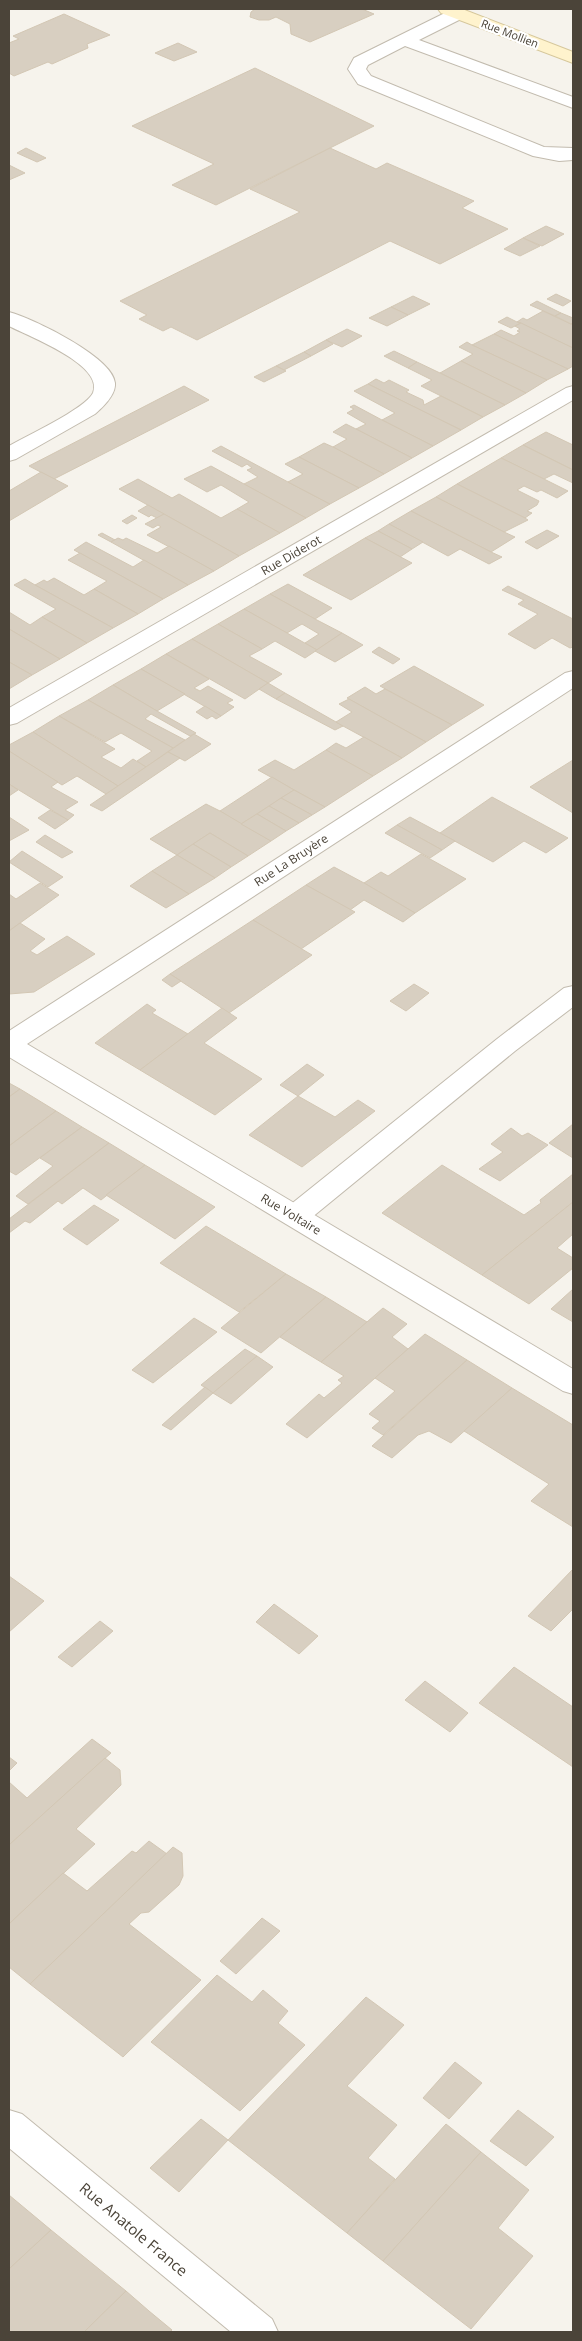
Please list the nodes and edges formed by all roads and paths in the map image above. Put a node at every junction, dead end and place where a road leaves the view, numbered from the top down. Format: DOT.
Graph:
graph roads {
  1 [pos="453,11"];
  2 [pos="404,40"];
  3 [pos="573,58"];
  4 [pos="573,103"];
  5 [pos="573,154"];
  6 [pos="9,318"];
  7 [pos="573,392"];
  8 [pos="9,455"];
  9 [pos="573,678"];
  10 [pos="9,718"];
  11 [pos="573,994"];
  12 [pos="9,1044"];
  13 [pos="295,1216"];
  14 [pos="573,1383"];
  15 [pos="9,2126"];
  16 [pos="259,2332"];
  1 -- 2 [label="street"];
  1 -- 3 [label="street, Rue Mollien"];
  2 -- 4 [label="street"];
  2 -- 5 [label="street"];
  6 -- 8 [label="street"];
  7 -- 10 [label="street, Rue Diderot"];
  9 -- 12 [label="street, Rue La Bruyère"];
  11 -- 13 [label="street"];
  12 -- 13 [label="street, Rue Voltaire"];
  13 -- 14 [label="street, Rue Voltaire"];
  15 -- 16 [label="street, Rue Anatole France"];
}
